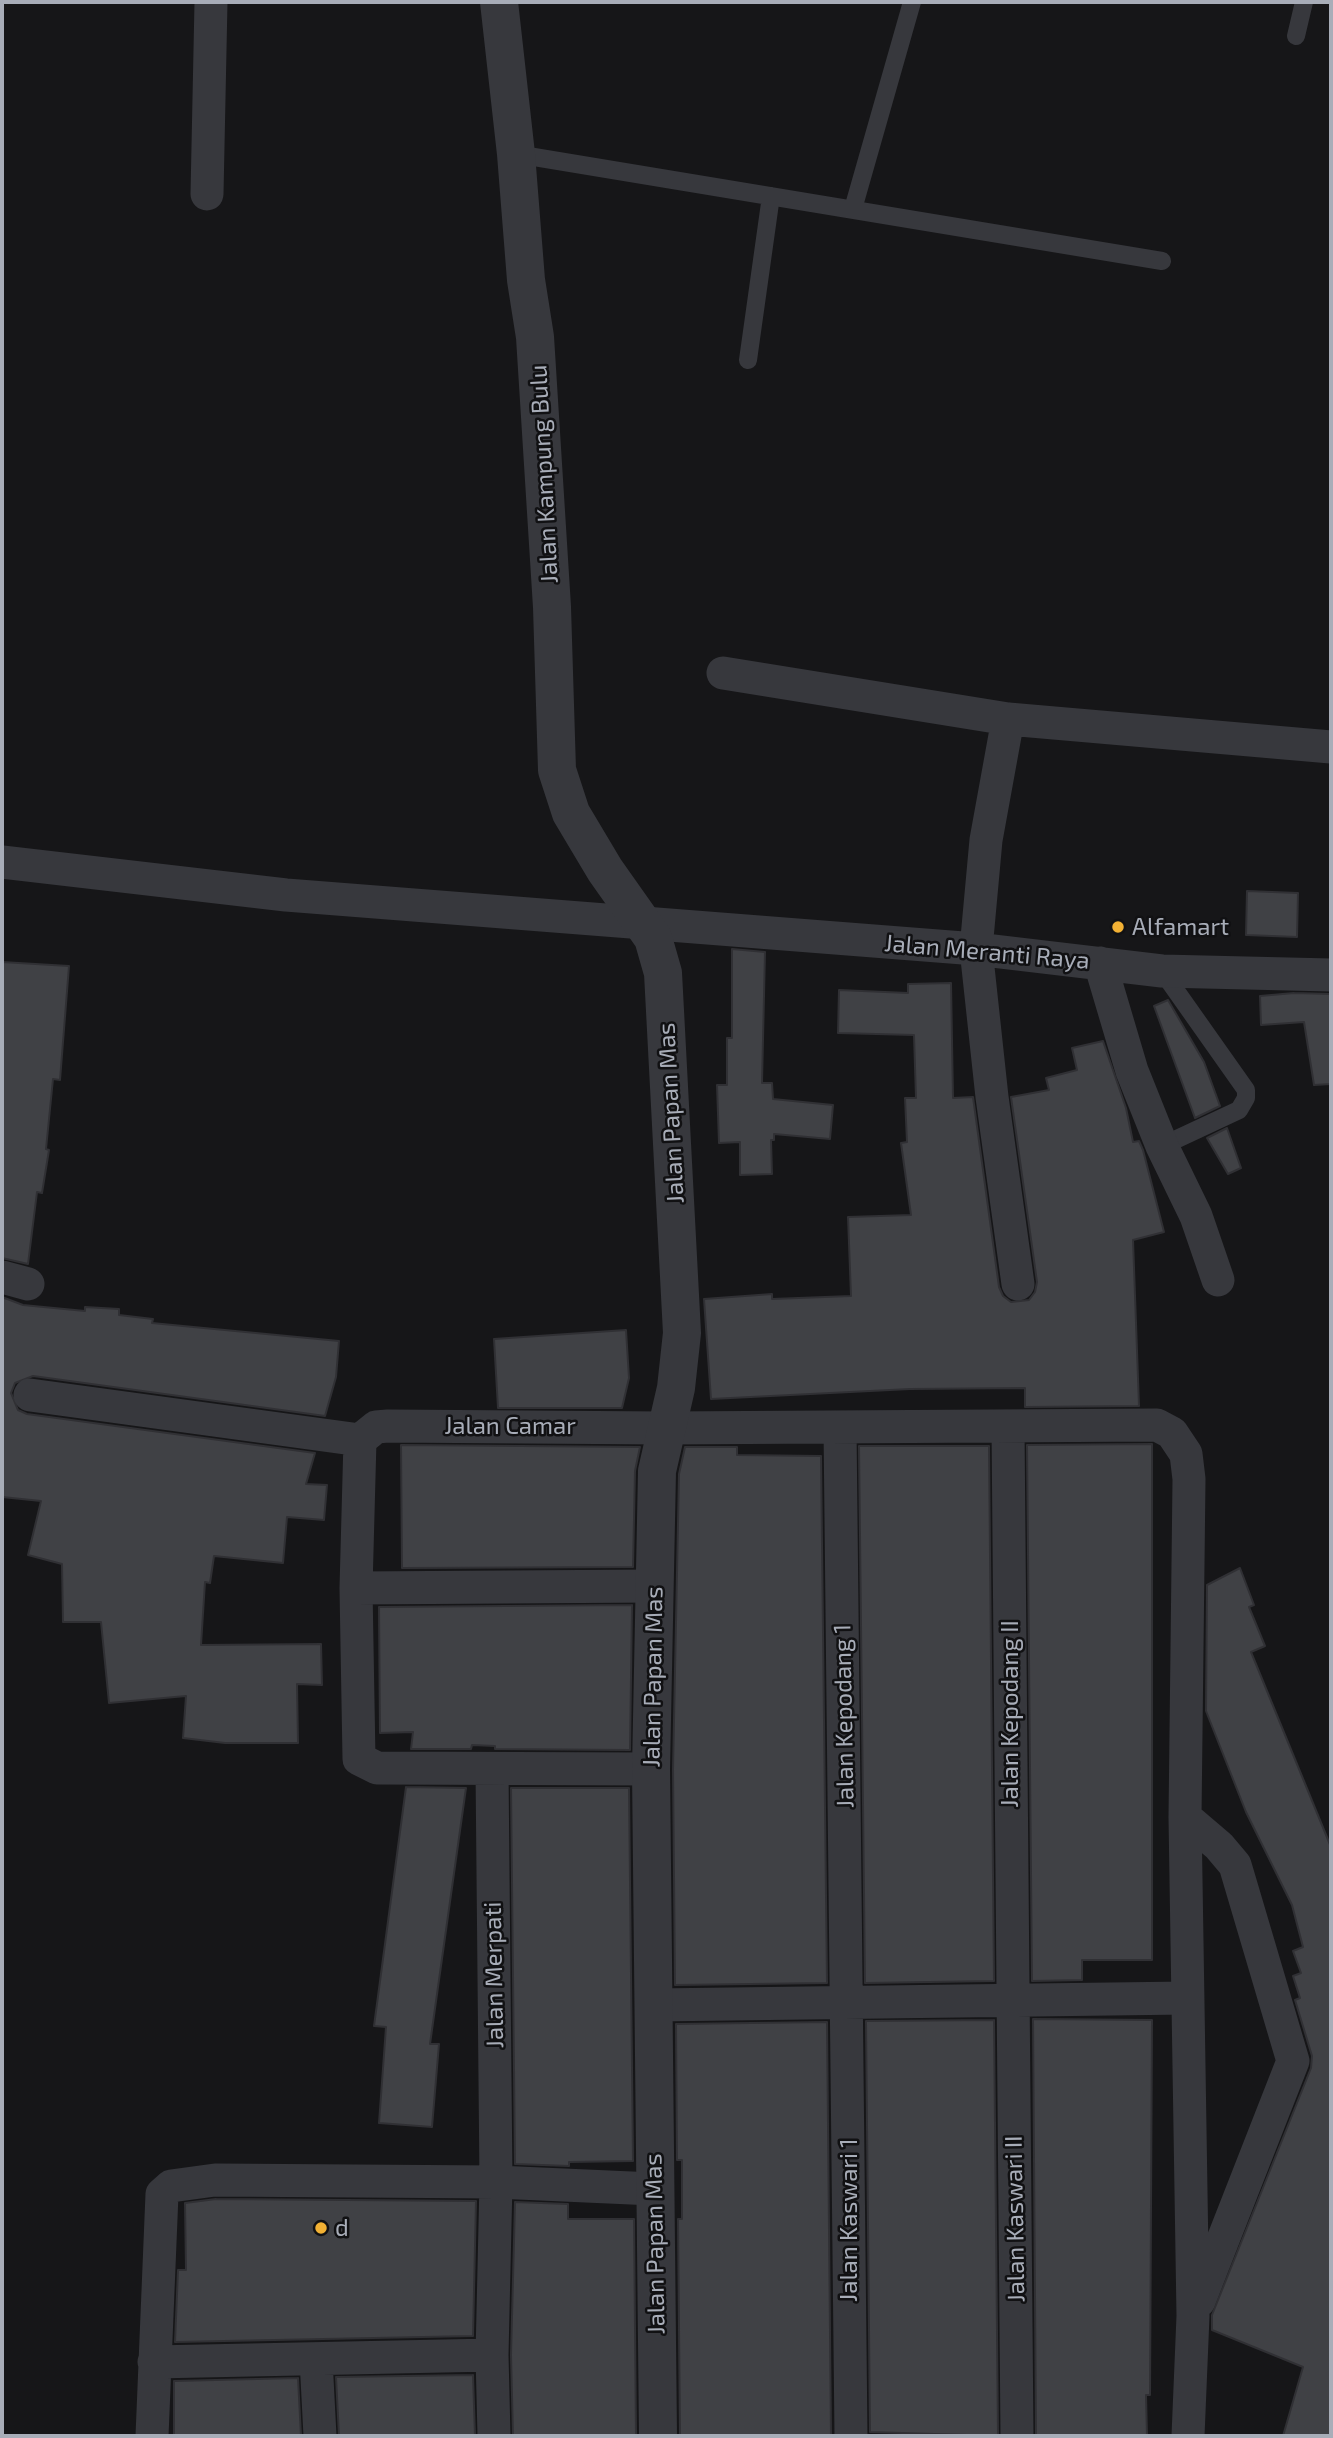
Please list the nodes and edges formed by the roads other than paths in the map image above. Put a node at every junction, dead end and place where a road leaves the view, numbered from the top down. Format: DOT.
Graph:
graph roads {
  1 [pos="211,2"];
  2 [pos="499,2"];
  3 [pos="912,2"];
  4 [pos="1304,2"];
  5 [pos="1296,36"];
  6 [pos="516,154"];
  7 [pos="207,194"];
  8 [pos="771,195"];
  9 [pos="853,209"];
  10 [pos="1162,261"];
  11 [pos="748,360"];
  12 [pos="723,673"];
  13 [pos="1008,719"];
  14 [pos="1331,747"];
  15 [pos="2,862"];
  16 [pos="644,925"];
  17 [pos="976,949"];
  18 [pos="1100,963"];
  19 [pos="1162,971"];
  20 [pos="1331,975"];
  21 [pos="1162,1146"];
  22 [pos="1218,1280"];
  23 [pos="1018,1284"];
  24 [pos="30,1395"];
  25 [pos="840,1427"];
  26 [pos="1008,1427"];
  27 [pos="664,1428"];
  28 [pos="360,1440"];
  29 [pos="655,1586"];
  30 [pos="356,1588"];
  31 [pos="492,1769"];
  32 [pos="651,1769"];
  33 [pos="1185,1817"];
  34 [pos="1186,1998"];
  35 [pos="1013,2002"];
  36 [pos="848,2004"];
  37 [pos="654,2005"];
  38 [pos="496,2182"];
  39 [pos="654,2189"];
  40 [pos="1193,2316"];
  41 [pos="492,2354"];
  42 [pos="316,2359"];
  43 [pos="154,2362"];
  44 [pos="152,2436"];
  45 [pos="320,2436"];
  46 [pos="494,2436"];
  47 [pos="658,2436"];
  48 [pos="851,2436"];
  49 [pos="1017,2436"];
  50 [pos="1188,2436"];
  1 -- 7 [label="street"];
  2 -- 6 [label="street, Jalan Kampung Bulu"];
  3 -- 9 [label="lane"];
  4 -- 5 [label="lane"];
  6 -- 8 [label="lane"];
  6 -- 16 [label="street, Jalan Kampung Bulu"];
  8 -- 9 [label="lane"];
  8 -- 11 [label="lane"];
  9 -- 10 [label="lane"];
  12 -- 13 [label="street"];
  13 -- 14 [label="street"];
  13 -- 17 [label="street"];
  15 -- 16 [label="street, Jalan Meranti Raya"];
  16 -- 17 [label="street, Jalan Meranti Raya"];
  16 -- 27 [label="street, Jalan Papan Mas"];
  17 -- 18 [label="street, Jalan Meranti Raya"];
  17 -- 23 [label="street"];
  18 -- 19 [label="street, Jalan Meranti Raya"];
  18 -- 21 [label="street"];
  19 -- 20 [label="street, Jalan Meranti Raya"];
  19 -- 21 [label="lane"];
  21 -- 22 [label="street"];
  24 -- 28 [label="street"];
  25 -- 26 [label="street, Jalan Camar"];
  25 -- 27 [label="street, Jalan Camar"];
  25 -- 36 [label="street, Jalan Kepodang 1"];
  26 -- 33 [label="street, Jalan Camar"];
  26 -- 35 [label="street, Jalan Kepodang II"];
  27 -- 28 [label="street, Jalan Camar"];
  27 -- 29 [label="street, Jalan Papan Mas"];
  28 -- 30 [label="street"];
  29 -- 30 [label="street"];
  29 -- 32 [label="street, Jalan Papan Mas"];
  30 -- 31 [label="street"];
  31 -- 32 [label="street"];
  31 -- 38 [label="street, Jalan Merpati"];
  32 -- 37 [label="street, Jalan Papan Mas"];
  33 -- 34 [label="street, Jalan Camar"];
  33 -- 40 [label="street"];
  34 -- 35 [label="street"];
  34 -- 40 [label="street, Jalan Camar"];
  35 -- 36 [label="street"];
  35 -- 49 [label="street, Jalan Kaswari II"];
  36 -- 37 [label="street"];
  36 -- 48 [label="street, Jalan Kaswari 1"];
  37 -- 39 [label="street, Jalan Papan Mas"];
  38 -- 39 [label="street"];
  38 -- 41 [label="street, Jalan Merpati"];
  38 -- 43 [label="street"];
  39 -- 47 [label="street, Jalan Papan Mas"];
  40 -- 50 [label="street, Jalan Camar"];
  41 -- 42 [label="street"];
  41 -- 46 [label="street, Jalan Merpati"];
  42 -- 43 [label="street"];
  42 -- 45 [label="street"];
  43 -- 44 [label="street"];
}
